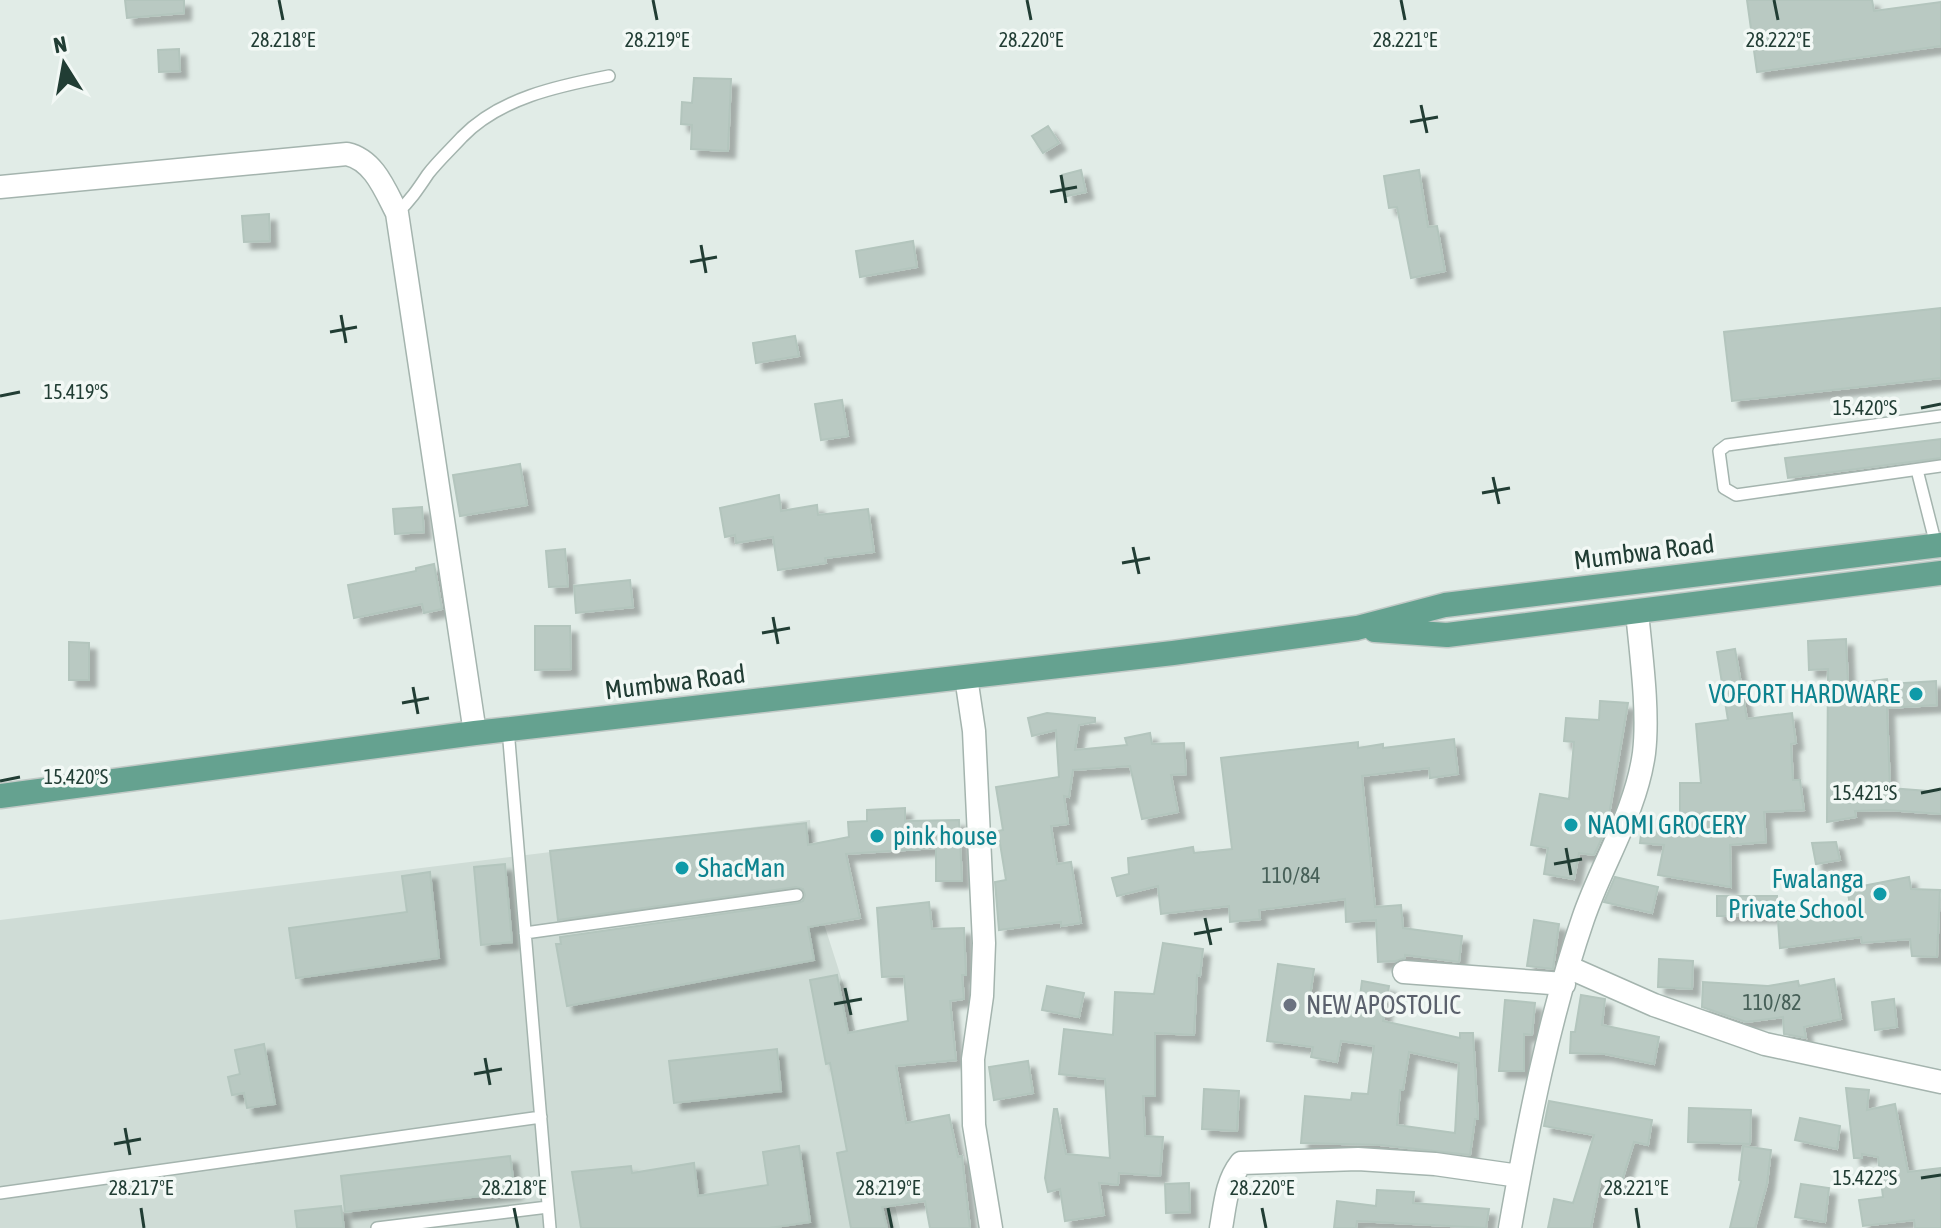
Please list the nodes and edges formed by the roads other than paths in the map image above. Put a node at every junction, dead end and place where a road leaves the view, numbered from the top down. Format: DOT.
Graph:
graph roads {
  1 [pos="609,76"];
  2 [pos="0,187"];
  3 [pos="397,213"];
  4 [pos="1941,416"];
  5 [pos="1941,466"];
  6 [pos="1917,470"];
  7 [pos="1938,545"];
  8 [pos="1941,573"];
  9 [pos="1637,612"];
  10 [pos="1357,628"];
  11 [pos="966,677"];
  12 [pos="508,729"];
  13 [pos="475,733"];
  14 [pos="0,796"];
  15 [pos="797,895"];
  16 [pos="525,933"];
  17 [pos="1404,972"];
  18 [pos="1566,976"];
  19 [pos="1941,1082"];
  20 [pos="541,1117"];
  21 [pos="1519,1176"];
  22 [pos="0,1193"];
  23 [pos="548,1207"];
  24 [pos="377,1228"];
  25 [pos="550,1228"];
  26 [pos="991,1228"];
  27 [pos="1221,1228"];
  28 [pos="1510,1228"];
  1 -- 3 [label="lane"];
  2 -- 3 [label="street"];
  3 -- 13 [label="street"];
  4 -- 6 [label="lane"];
  5 -- 6 [label="lane"];
  6 -- 7 [label="lane"];
  7 -- 10 [label="main road, Mumbwa Road"];
  8 -- 9 [label="main road, Mumbwa Road"];
  9 -- 10 [label="main road, Mumbwa Road"];
  9 -- 18 [label="street"];
  10 -- 11 [label="main road, Mumbwa Road"];
  11 -- 12 [label="main road, Mumbwa Road"];
  11 -- 26 [label="street"];
  12 -- 13 [label="main road, Mumbwa Road"];
  12 -- 16 [label="lane"];
  13 -- 14 [label="main road, Mumbwa Road"];
  15 -- 16 [label="lane"];
  16 -- 20 [label="lane"];
  17 -- 18 [label="street"];
  18 -- 19 [label="street"];
  18 -- 21 [label="street"];
  20 -- 22 [label="lane"];
  20 -- 23 [label="lane"];
  21 -- 27 [label="street"];
  21 -- 28 [label="street"];
  23 -- 24 [label="lane"];
  23 -- 25 [label="lane"];
}
